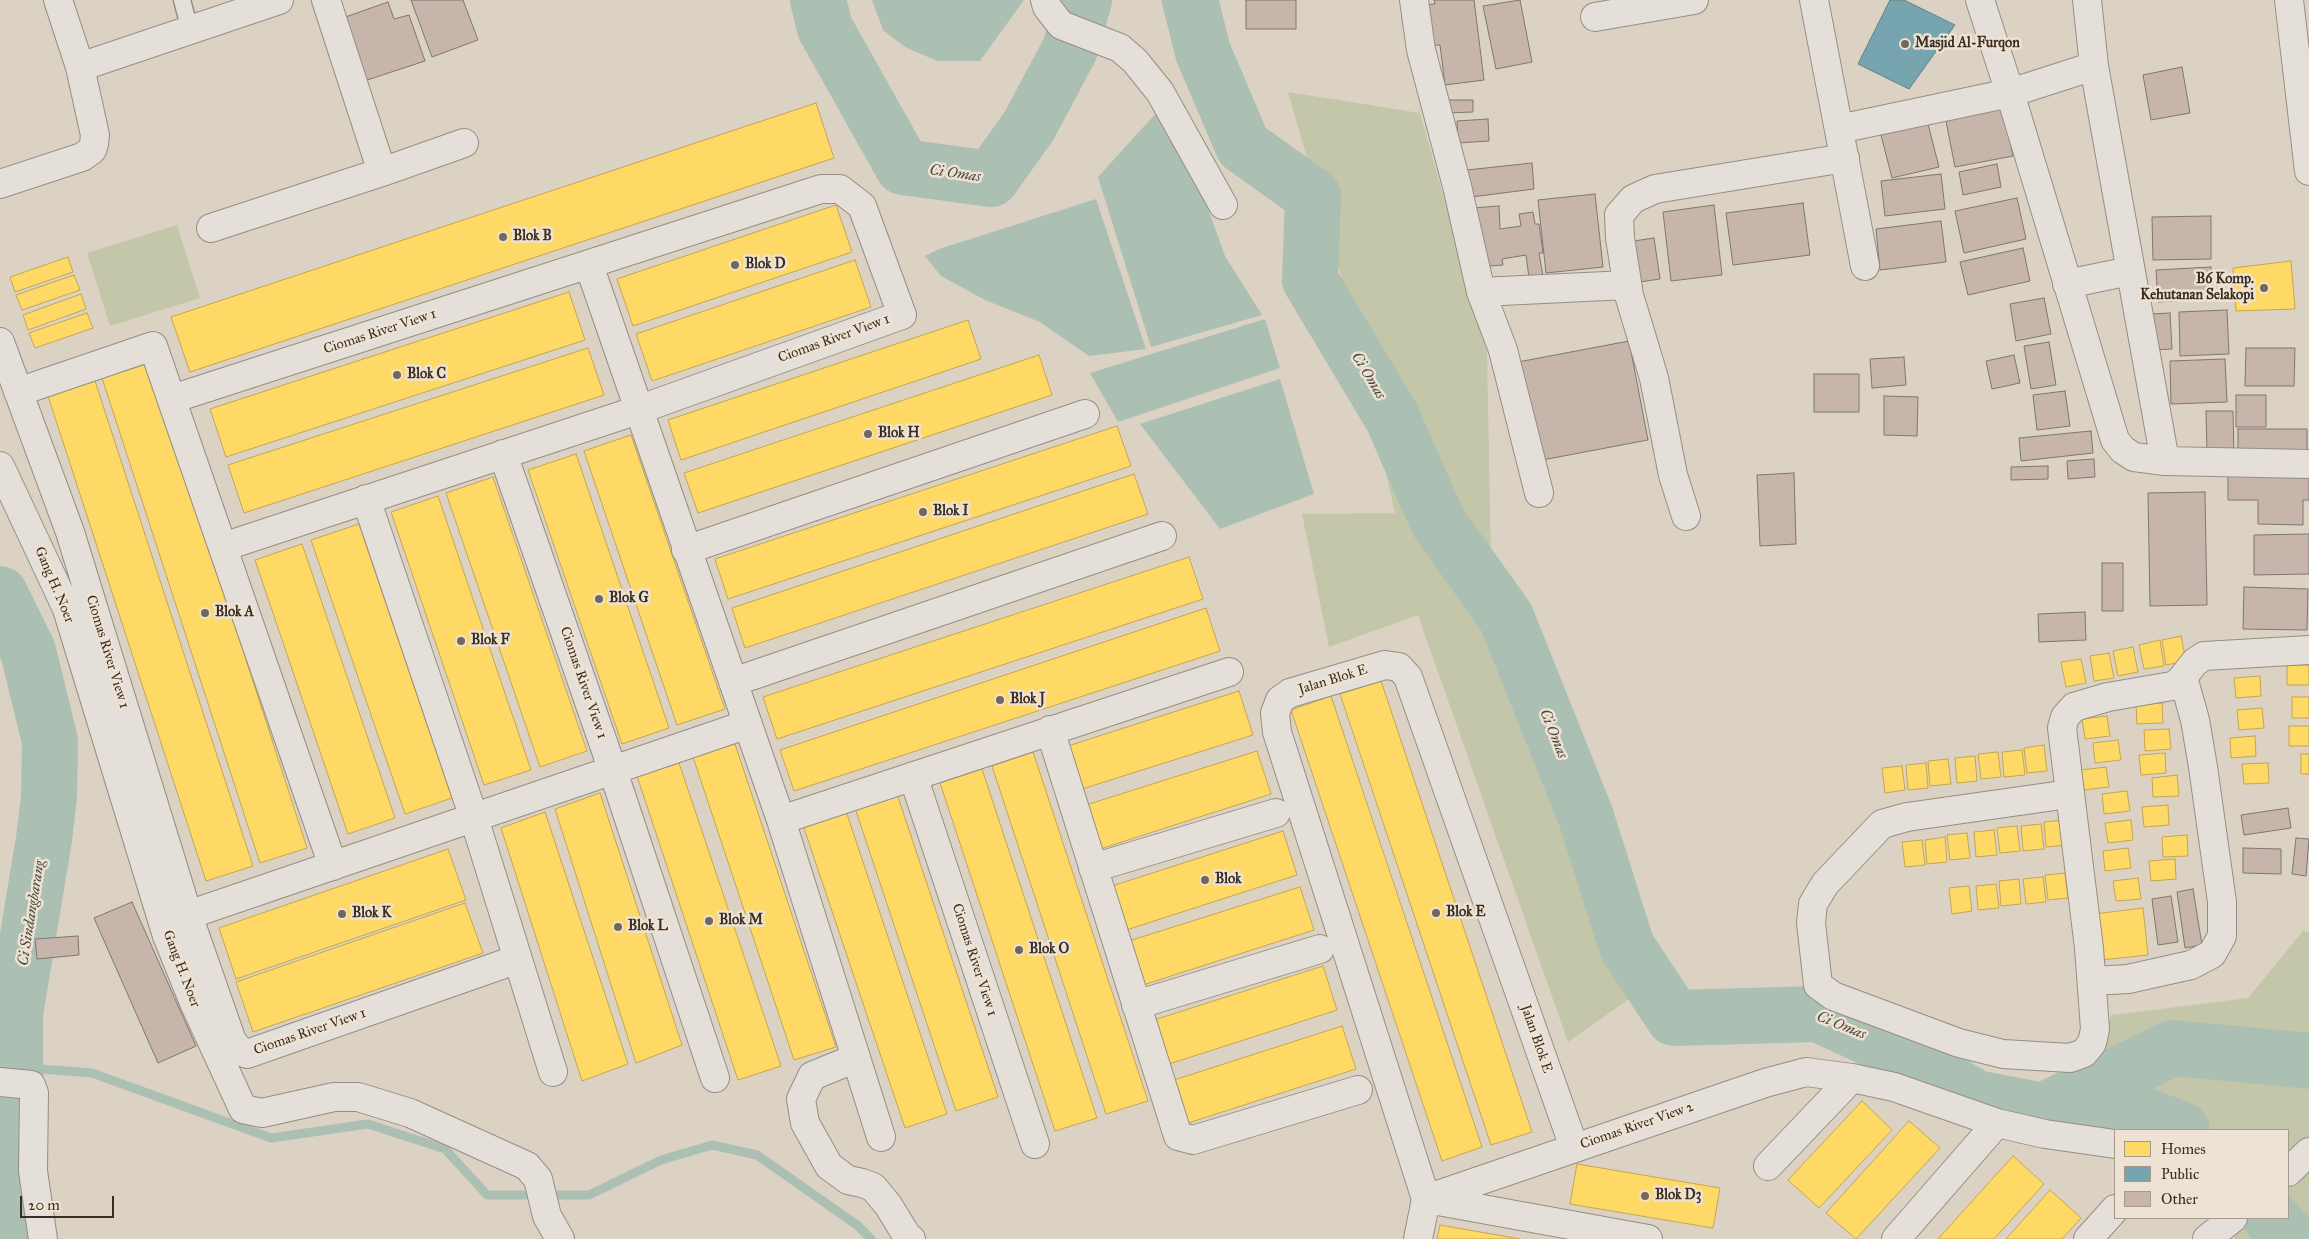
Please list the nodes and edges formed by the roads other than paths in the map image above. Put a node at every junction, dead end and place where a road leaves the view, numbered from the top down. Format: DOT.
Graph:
graph roads {
  1 [pos="58,0"];
  2 [pos="182,0"];
  3 [pos="279,0"];
  4 [pos="326,0"];
  5 [pos="1045,0"];
  6 [pos="1414,0"];
  7 [pos="1694,0"];
  8 [pos="1814,0"];
  9 [pos="1980,0"];
  10 [pos="2087,0"];
  11 [pos="2289,0"];
  12 [pos="1595,17"];
  13 [pos="190,30"];
  14 [pos="2094,66"];
  15 [pos="80,67"];
  16 [pos="2010,93"];
  17 [pos="1839,129"];
  18 [pos="464,143"];
  19 [pos="1844,158"];
  20 [pos="2309,170"];
  21 [pos="382,172"];
  22 [pos="0,184"];
  23 [pos="1223,205"];
  24 [pos="211,228"];
  25 [pos="589,265"];
  26 [pos="1865,266"];
  27 [pos="2130,271"];
  28 [pos="2067,284"];
  29 [pos="1627,285"];
  30 [pos="1481,292"];
  31 [pos="4,352"];
  32 [pos="18,392"];
  33 [pos="172,399"];
  34 [pos="638,410"];
  35 [pos="1085,414"];
  36 [pos="503,454"];
  37 [pos="2165,462"];
  38 [pos="2309,464"];
  39 [pos="0,466"];
  40 [pos="1539,493"];
  41 [pos="366,499"];
  42 [pos="1686,516"];
  43 [pos="1162,536"];
  44 [pos="223,547"];
  45 [pos="686,550"];
  46 [pos="2309,650"];
  47 [pos="1229,672"];
  48 [pos="2183,677"];
  49 [pos="733,682"];
  50 [pos="748,724"];
  51 [pos="1050,730"];
  52 [pos="613,771"];
  53 [pos="913,776"];
  54 [pos="2069,794"];
  55 [pos="1276,813"];
  56 [pos="474,818"];
  57 [pos="781,820"];
  58 [pos="333,866"];
  59 [pos="1093,868"];
  60 [pos="188,915"];
  61 [pos="1320,949"];
  62 [pos="518,959"];
  63 [pos="2092,981"];
  64 [pos="1136,1005"];
  65 [pos="856,1058"];
  66 [pos="554,1072"];
  67 [pos="715,1078"];
  68 [pos="1852,1078"];
  69 [pos="12,1082"];
  70 [pos="1358,1090"];
  71 [pos="1997,1123"];
  72 [pos="881,1137"];
  73 [pos="1035,1144"];
  74 [pos="2114,1144"];
  75 [pos="1574,1147"];
  76 [pos="2309,1152"];
  77 [pos="1768,1166"];
  78 [pos="2289,1171"];
  79 [pos="1426,1198"];
  80 [pos="2114,1210"];
  81 [pos="2231,1219"];
  82 [pos="553,1228"];
  83 [pos="43,1239"];
  84 [pos="911,1239"];
  85 [pos="1418,1239"];
  86 [pos="1648,1239"];
  87 [pos="1896,1239"];
  88 [pos="2088,1239"];
  89 [pos="2207,1239"];
  1 -- 15 [label="street"];
  2 -- 13 [label="lane"];
  3 -- 13 [label="street"];
  4 -- 21 [label="street"];
  5 -- 23 [label="street"];
  6 -- 30 [label="street"];
  7 -- 12 [label="street"];
  8 -- 17 [label="street"];
  9 -- 16 [label="street"];
  10 -- 14 [label="street"];
  11 -- 20 [label="street"];
  13 -- 15 [label="street"];
  14 -- 16 [label="street"];
  14 -- 27 [label="street"];
  15 -- 22 [label="street"];
  16 -- 17 [label="street"];
  16 -- 28 [label="street"];
  17 -- 19 [label="street"];
  18 -- 21 [label="street"];
  19 -- 26 [label="street"];
  19 -- 29 [label="street"];
  21 -- 24 [label="street"];
  25 -- 33 [label="street, Ciomas River View 1"];
  25 -- 34 [label="street"];
  25 -- 34 [label="street, Ciomas River View 1"];
  27 -- 28 [label="street"];
  27 -- 37 [label="street"];
  28 -- 37 [label="street"];
  29 -- 30 [label="street"];
  29 -- 42 [label="street"];
  30 -- 40 [label="street"];
  31 -- 32 [label="street, Ciomas River View 1"];
  32 -- 33 [label="street"];
  32 -- 60 [label="street, Ciomas River View 1"];
  33 -- 44 [label="street"];
  34 -- 36 [label="street, Ciomas River View 1"];
  34 -- 45 [label="street"];
  35 -- 45 [label="street"];
  36 -- 41 [label="street, Ciomas River View 1"];
  36 -- 52 [label="street, Ciomas River View 1"];
  37 -- 38 [label="street"];
  39 -- 82 [label="street, Gang H. Noer"];
  41 -- 44 [label="street, Ciomas River View 1"];
  41 -- 56 [label="street"];
  43 -- 49 [label="street"];
  44 -- 58 [label="street"];
  45 -- 49 [label="street"];
  46 -- 48 [label="street"];
  47 -- 51 [label="street"];
  48 -- 54 [label="street"];
  48 -- 63 [label="street"];
  49 -- 50 [label="street"];
  50 -- 52 [label="street"];
  50 -- 57 [label="street"];
  51 -- 53 [label="street"];
  51 -- 59 [label="street"];
  52 -- 56 [label="street"];
  52 -- 67 [label="street, Ciomas River View 1"];
  53 -- 57 [label="street"];
  53 -- 73 [label="street, Ciomas River View 1"];
  54 -- 63 [label="street"];
  54 -- 63 [label="street"];
  55 -- 59 [label="street"];
  56 -- 58 [label="street"];
  56 -- 62 [label="street"];
  57 -- 65 [label="street"];
  58 -- 60 [label="street"];
  59 -- 64 [label="street"];
  60 -- 62 [label="street, Ciomas River View 1"];
  61 -- 64 [label="street"];
  62 -- 66 [label="street"];
  64 -- 70 [label="street"];
  65 -- 72 [label="street"];
  65 -- 84 [label="street"];
  68 -- 71 [label="street, Ciomas River View 2"];
  68 -- 75 [label="street, Ciomas River View 2"];
  68 -- 77 [label="street"];
  69 -- 83 [label="street"];
  71 -- 74 [label="street, Ciomas River View 2"];
  71 -- 87 [label="street"];
  75 -- 79 [label="street, Ciomas River View 2"];
  75 -- 79 [label="street, Jalan Blok E"];
  76 -- 78 [label="street"];
  79 -- 85 [label="street"];
  79 -- 86 [label="street"];
  80 -- 88 [label="street"];
  81 -- 89 [label="street"];
}
